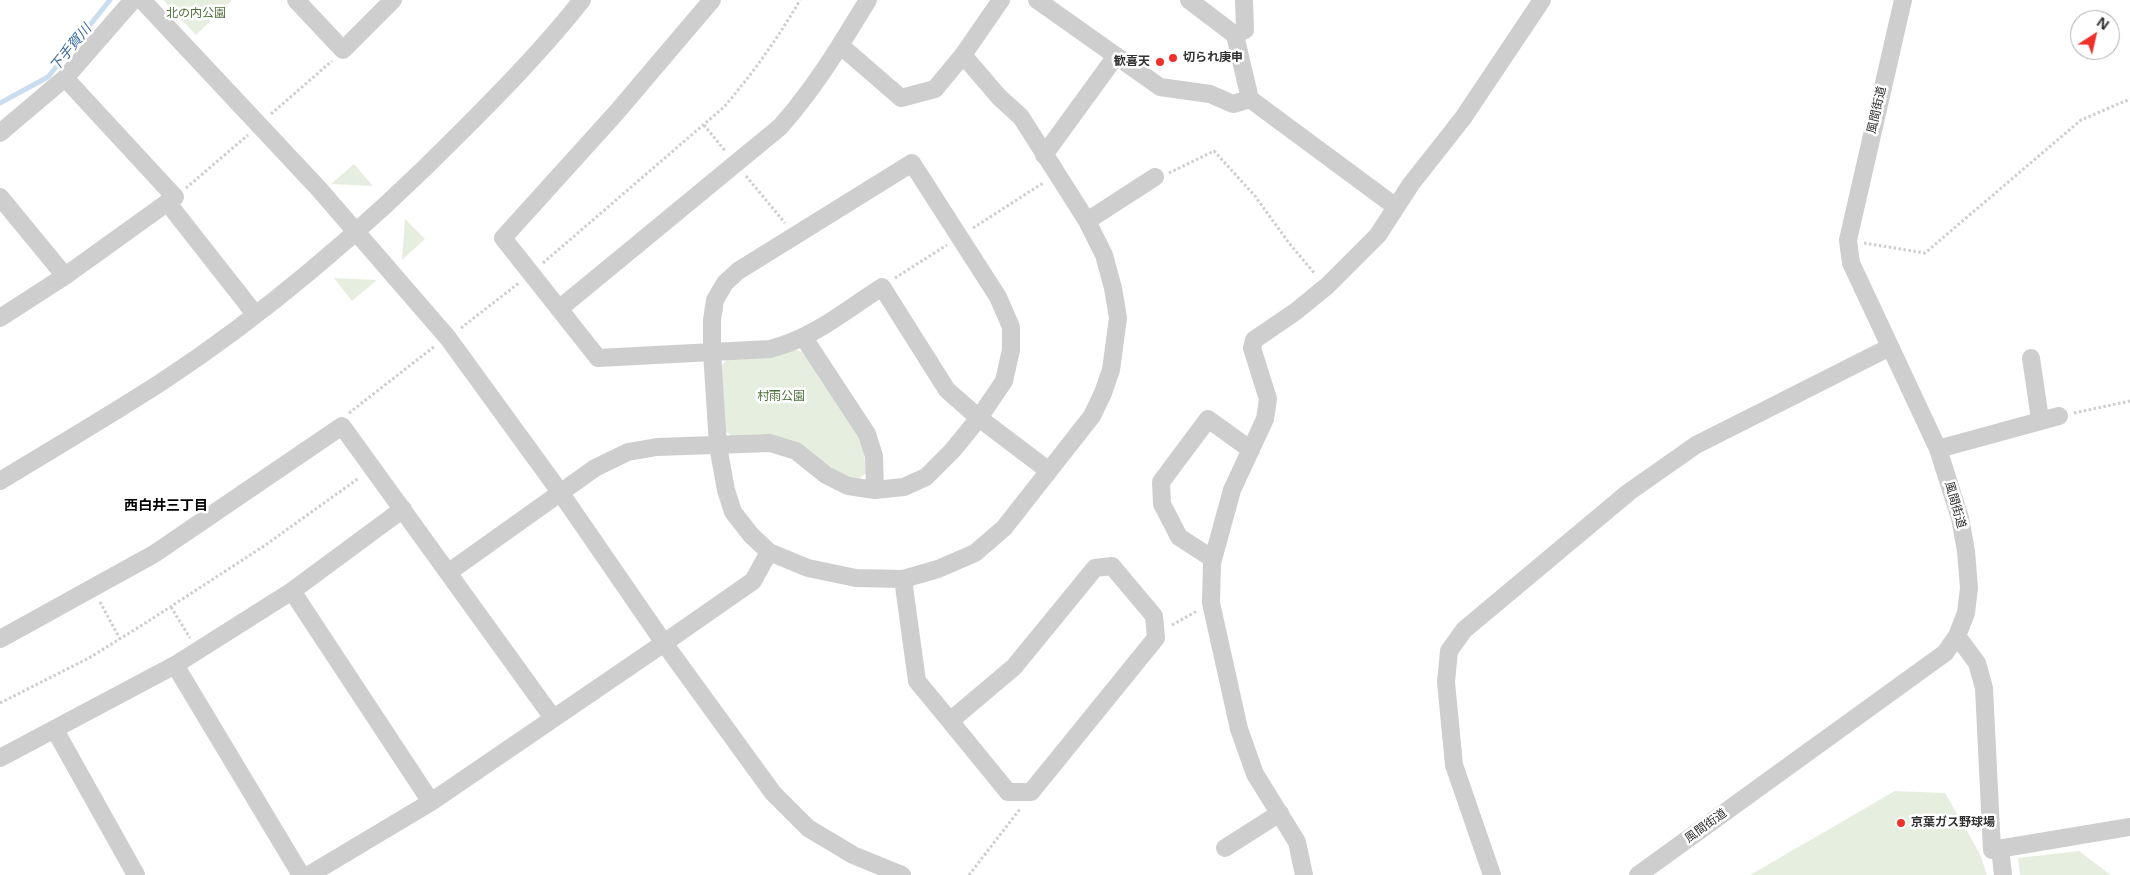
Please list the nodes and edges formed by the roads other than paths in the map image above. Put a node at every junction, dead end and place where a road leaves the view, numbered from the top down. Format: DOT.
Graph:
graph roads {
  1 [pos="133,0"];
  2 [pos="142,0"];
  3 [pos="296,0"];
  4 [pos="392,0"];
  5 [pos="582,0"];
  6 [pos="712,0"];
  7 [pos="868,0"];
  8 [pos="1001,0"];
  9 [pos="1037,0"];
  10 [pos="1189,0"];
  11 [pos="1244,0"];
  12 [pos="1542,0"];
  13 [pos="1903,0"];
  14 [pos="1235,35"];
  15 [pos="841,46"];
  16 [pos="963,55"];
  17 [pos="1116,56"];
  18 [pos="65,78"];
  19 [pos="1250,99"];
  20 [pos="0,133"];
  21 [pos="1044,155"];
  22 [pos="1155,177"];
  23 [pos="0,197"];
  24 [pos="171,200"];
  25 [pos="1396,207"];
  26 [pos="1087,221"];
  27 [pos="357,233"];
  28 [pos="66,276"];
  29 [pos="559,309"];
  30 [pos="255,314"];
  31 [pos="0,318"];
  32 [pos="804,338"];
  33 [pos="1890,347"];
  34 [pos="712,352"];
  35 [pos="2031,358"];
  36 [pos="2059,416"];
  37 [pos="979,418"];
  38 [pos="2040,419"];
  39 [pos="718,446"];
  40 [pos="1251,450"];
  41 [pos="1938,450"];
  42 [pos="1049,471"];
  43 [pos="0,481"];
  44 [pos="876,490"];
  45 [pos="560,492"];
  46 [pos="403,509"];
  47 [pos="770,552"];
  48 [pos="1213,559"];
  49 [pos="449,572"];
  50 [pos="903,579"];
  51 [pos="292,591"];
  52 [pos="1957,636"];
  53 [pos="0,639"];
  54 [pos="664,643"];
  55 [pos="175,665"];
  56 [pos="553,718"];
  57 [pos="950,720"];
  58 [pos="55,730"];
  59 [pos="0,758"];
  60 [pos="431,802"];
  61 [pos="1280,813"];
  62 [pos="2130,827"];
  63 [pos="1225,848"];
  64 [pos="2000,848"];
  65 [pos="136,875"];
  66 [pos="301,875"];
  67 [pos="309,875"];
  68 [pos="902,875"];
  69 [pos="1304,875"];
  70 [pos="1492,875"];
  71 [pos="1638,875"];
  72 [pos="2003,875"];
  1 -- 18 [label="street"];
  2 -- 27 [label="street"];
  3 -- 4 [label="street"];
  5 -- 27 [label="street"];
  6 -- 29 [label="street"];
  7 -- 15 [label="street"];
  8 -- 16 [label="street"];
  9 -- 17 [label="street"];
  10 -- 14 [label="street"];
  11 -- 14 [label="street"];
  12 -- 25 [label="street"];
  13 -- 33 [label="street, 風間街道"];
  14 -- 19 [label="street"];
  15 -- 16 [label="street"];
  15 -- 29 [label="street"];
  16 -- 21 [label="street"];
  17 -- 19 [label="street"];
  17 -- 21 [label="street"];
  18 -- 20 [label="street"];
  18 -- 24 [label="street"];
  19 -- 25 [label="street"];
  21 -- 26 [label="street"];
  22 -- 26 [label="street"];
  23 -- 28 [label="street"];
  24 -- 28 [label="street"];
  24 -- 30 [label="street"];
  25 -- 40 [label="street"];
  26 -- 42 [label="street"];
  27 -- 30 [label="street"];
  27 -- 45 [label="street"];
  28 -- 31 [label="street"];
  29 -- 34 [label="street"];
  30 -- 43 [label="street"];
  32 -- 34 [label="street"];
  32 -- 37 [label="street"];
  32 -- 44 [label="street"];
  33 -- 41 [label="street, 風間街道"];
  33 -- 70 [label="street"];
  34 -- 37 [label="street"];
  34 -- 39 [label="street"];
  35 -- 38 [label="street"];
  36 -- 38 [label="street"];
  37 -- 42 [label="street"];
  37 -- 44 [label="street"];
  38 -- 41 [label="street"];
  39 -- 44 [label="street"];
  39 -- 45 [label="street"];
  39 -- 47 [label="street"];
  40 -- 48 [label="street"];
  40 -- 48 [label="street"];
  41 -- 52 [label="street, 風間街道"];
  42 -- 50 [label="street"];
  45 -- 49 [label="street"];
  45 -- 54 [label="street"];
  46 -- 49 [label="street"];
  46 -- 51 [label="street"];
  46 -- 53 [label="street"];
  47 -- 50 [label="street"];
  47 -- 54 [label="street"];
  48 -- 61 [label="street"];
  49 -- 56 [label="street"];
  50 -- 57 [label="street"];
  51 -- 55 [label="street"];
  51 -- 60 [label="street"];
  52 -- 64 [label="street"];
  52 -- 71 [label="street, 風間街道"];
  54 -- 56 [label="street"];
  54 -- 68 [label="street"];
  55 -- 58 [label="street"];
  55 -- 66 [label="street"];
  56 -- 60 [label="street"];
  57 -- 57 [label="street"];
  58 -- 59 [label="street"];
  58 -- 65 [label="street"];
  60 -- 67 [label="street"];
  61 -- 63 [label="street"];
  61 -- 69 [label="street"];
  62 -- 64 [label="street"];
  64 -- 72 [label="street"];
}
